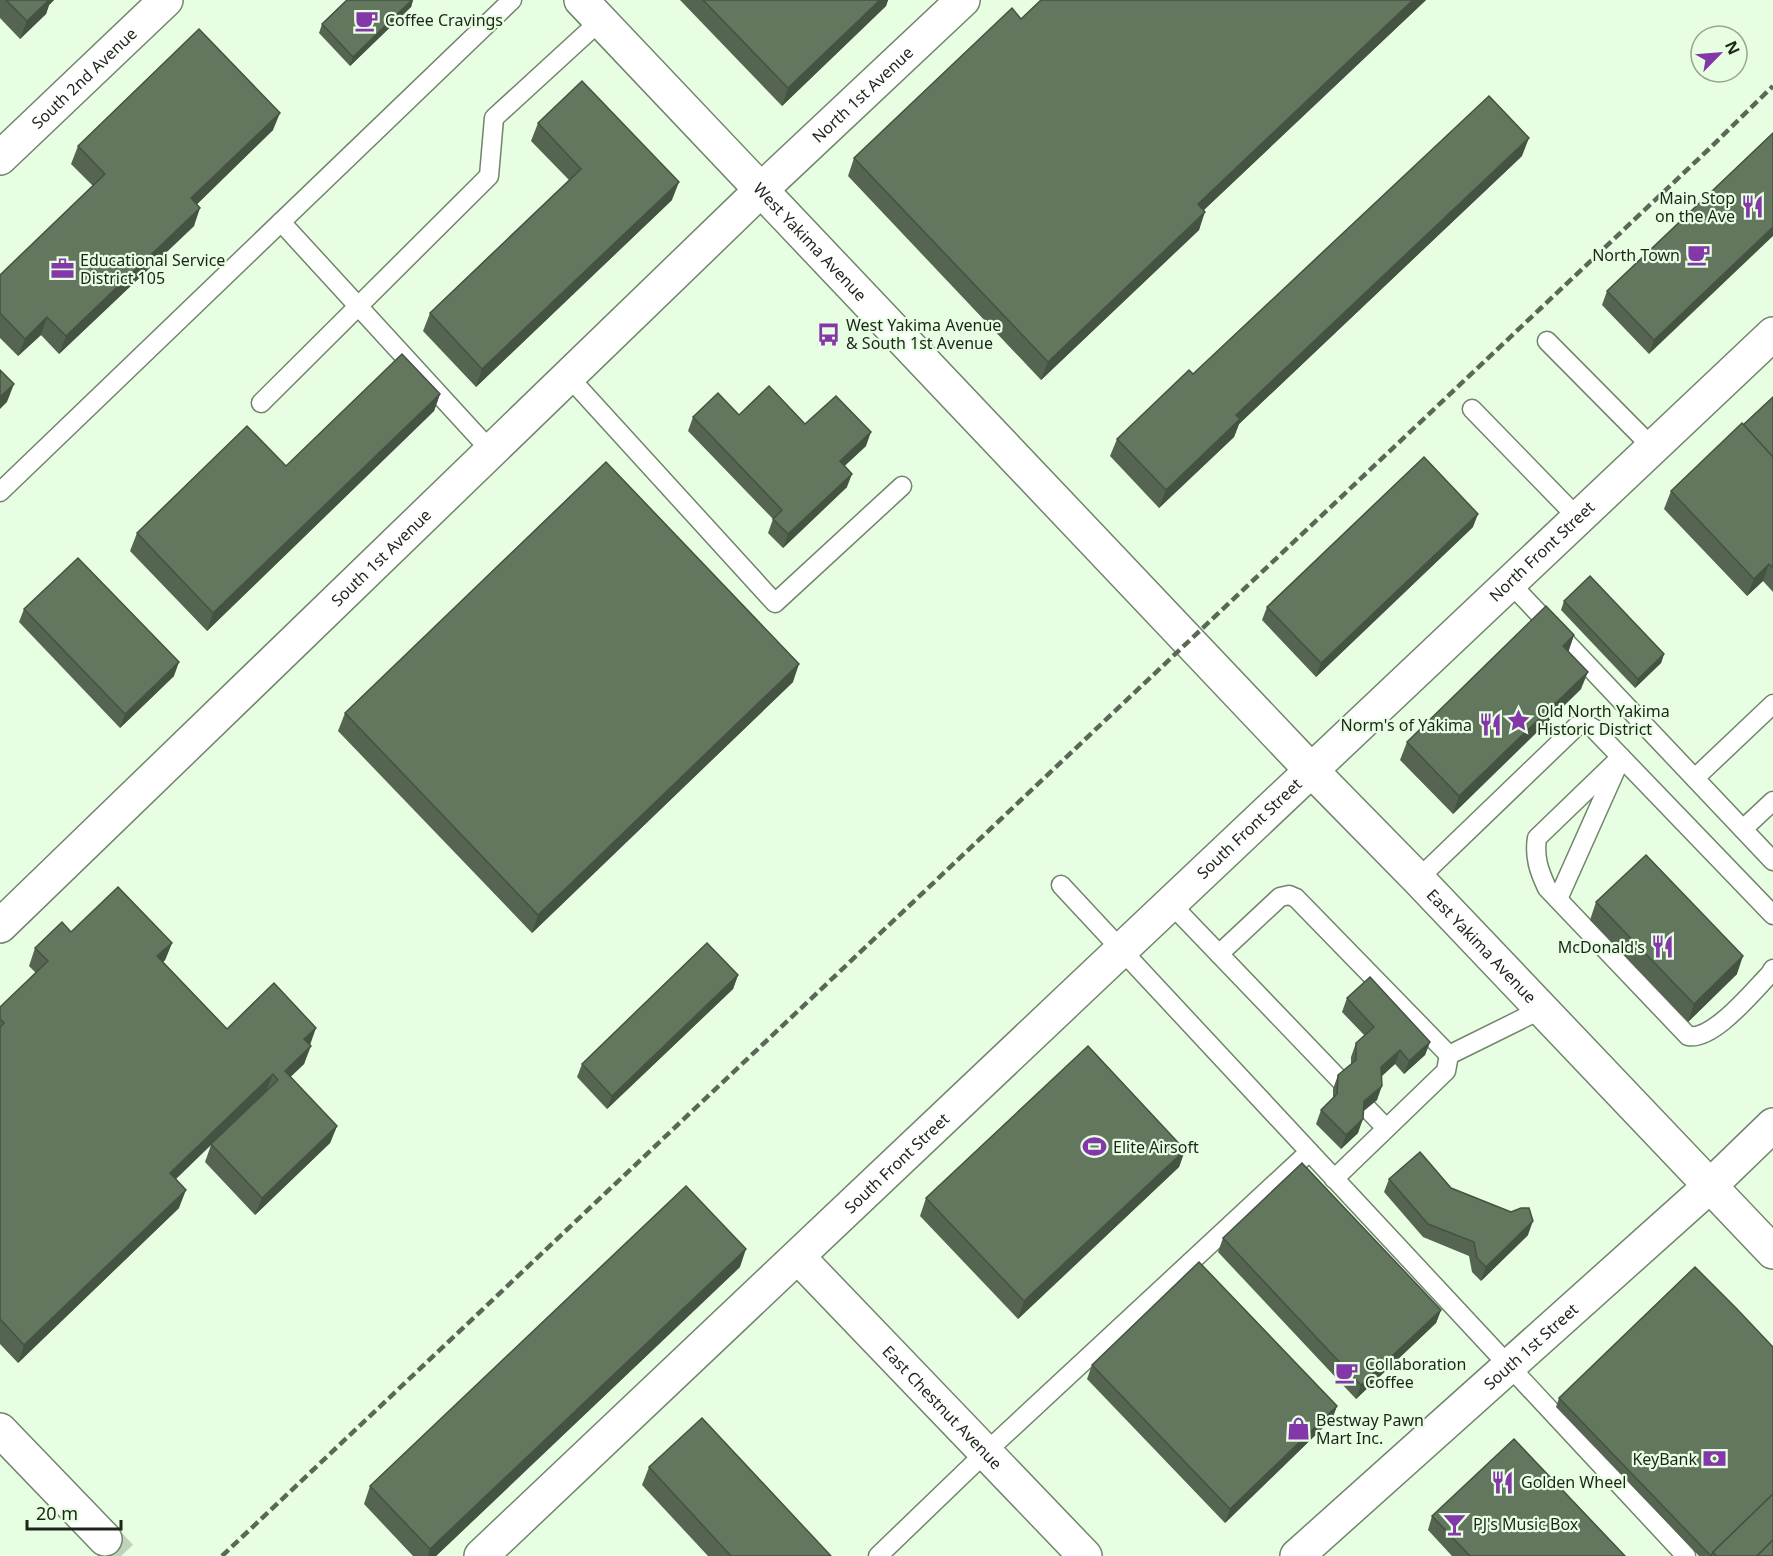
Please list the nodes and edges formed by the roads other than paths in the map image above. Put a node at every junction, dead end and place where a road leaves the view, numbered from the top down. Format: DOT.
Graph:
graph roads {
  1 [pos="166,0"];
  2 [pos="512,0"];
  3 [pos="963,0"];
  4 [pos="591,10"];
  5 [pos="0,158"];
  6 [pos="762,189"];
  7 [pos="281,222"];
  8 [pos="358,306"];
  9 [pos="1773,334"];
  10 [pos="1547,341"];
  11 [pos="568,376"];
  12 [pos="261,403"];
  13 [pos="1472,409"];
  14 [pos="1652,447"];
  15 [pos="491,451"];
  16 [pos="902,486"];
  17 [pos="0,492"];
  18 [pos="1578,518"];
  19 [pos="1509,582"];
  20 [pos="1190,640"];
  21 [pos="1773,704"];
  22 [pos="1621,757"];
  23 [pos="1310,769"];
  24 [pos="1695,778"];
  25 [pos="1773,801"];
  26 [pos="1743,829"];
  27 [pos="1773,861"];
  28 [pos="1418,879"];
  29 [pos="1061,885"];
  30 [pos="1558,899"];
  31 [pos="1170,903"];
  32 [pos="1773,915"];
  33 [pos="0,926"];
  34 [pos="1121,950"];
  35 [pos="1219,954"];
  36 [pos="1773,969"];
  37 [pos="1542,1009"];
  38 [pos="1449,1055"];
  39 [pos="1773,1125"];
  40 [pos="1386,1128"];
  41 [pos="1310,1152"];
  42 [pos="1334,1179"];
  43 [pos="1711,1185"];
  44 [pos="1773,1251"];
  45 [pos="799,1258"];
  46 [pos="1509,1366"];
  47 [pos="0,1430"];
  48 [pos="986,1452"];
  49 [pos="105,1539"];
  50 [pos="481,1556"];
  51 [pos="878,1556"];
  52 [pos="1085,1556"];
  53 [pos="1297,1556"];
  54 [pos="1686,1556"];
  1 -- 5 [label="street, South 2nd Avenue"];
  2 -- 7 [label="lane"];
  3 -- 6 [label="street, North 1st Avenue"];
  4 -- 6 [label="street, West Yakima Avenue"];
  4 -- 8 [label="lane"];
  6 -- 11 [label="street, South 1st Avenue"];
  6 -- 20 [label="street, West Yakima Avenue"];
  7 -- 8 [label="lane"];
  7 -- 17 [label="lane"];
  8 -- 12 [label="lane"];
  8 -- 15 [label="lane"];
  9 -- 14 [label="street, North Front Street"];
  10 -- 14 [label="lane"];
  11 -- 15 [label="street, South 1st Avenue"];
  11 -- 16 [label="lane"];
  13 -- 18 [label="lane"];
  14 -- 18 [label="street, North Front Street"];
  15 -- 33 [label="street, South 1st Avenue"];
  18 -- 19 [label="street, North Front Street"];
  19 -- 23 [label="street, North Front Street"];
  19 -- 24 [label="lane"];
  20 -- 23 [label="street, East Yakima Avenue"];
  21 -- 24 [label="lane"];
  22 -- 28 [label="lane"];
  22 -- 30 [label="lane"];
  22 -- 30 [label="lane"];
  22 -- 32 [label="lane"];
  23 -- 28 [label="street, East Yakima Avenue"];
  23 -- 31 [label="street, South Front Street"];
  24 -- 26 [label="lane"];
  25 -- 26 [label="lane"];
  26 -- 27 [label="lane"];
  28 -- 37 [label="street, East Yakima Avenue"];
  29 -- 34 [label="lane"];
  30 -- 36 [label="lane"];
  31 -- 34 [label="street, South Front Street"];
  31 -- 35 [label="lane"];
  34 -- 41 [label="lane"];
  34 -- 45 [label="street, South Front Street"];
  35 -- 38 [label="lane"];
  35 -- 40 [label="lane"];
  37 -- 38 [label="lane"];
  37 -- 43 [label="street, East Yakima Avenue"];
  38 -- 40 [label="lane"];
  39 -- 43 [label="street, South 1st Street"];
  40 -- 42 [label="lane"];
  41 -- 42 [label="lane"];
  41 -- 48 [label="lane"];
  42 -- 46 [label="lane"];
  43 -- 44 [label="street, East Yakima Avenue"];
  43 -- 46 [label="street, South 1st Street"];
  45 -- 48 [label="street, East Chestnut Avenue"];
  45 -- 50 [label="street, South Front Street"];
  46 -- 53 [label="street, South 1st Street"];
  46 -- 54 [label="lane"];
  47 -- 49 [label="street"];
  48 -- 51 [label="lane"];
  48 -- 52 [label="street, East Chestnut Avenue"];
}
